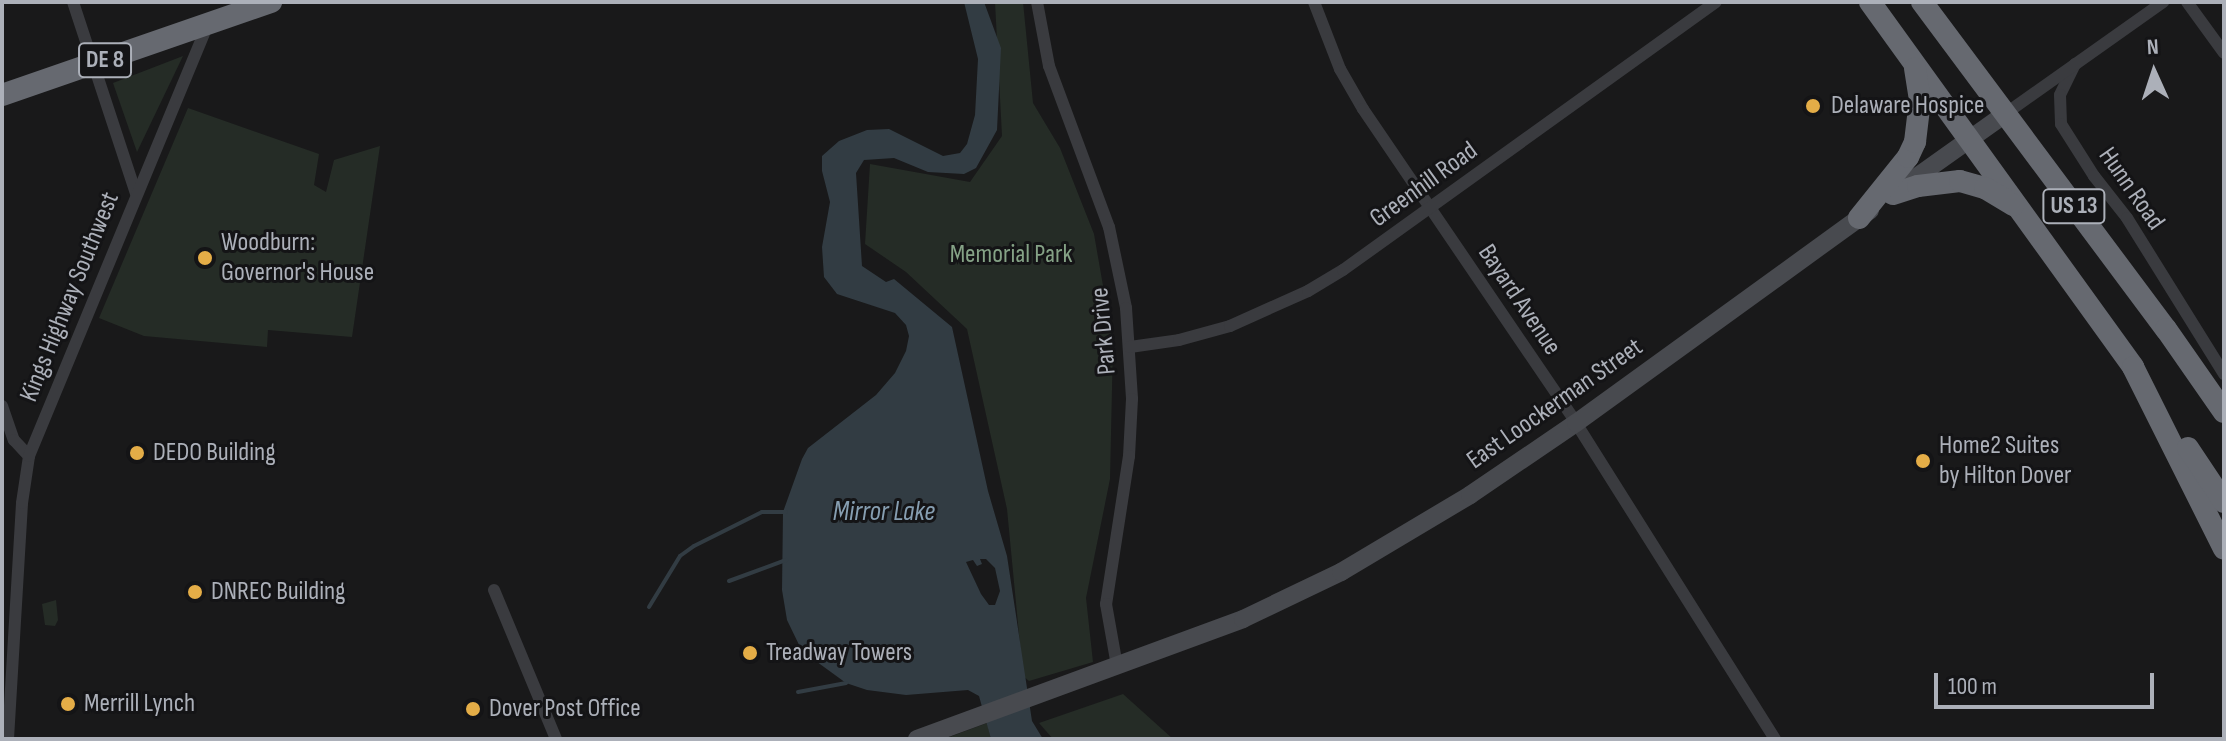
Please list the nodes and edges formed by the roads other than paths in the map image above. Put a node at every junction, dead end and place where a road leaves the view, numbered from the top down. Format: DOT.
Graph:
graph roads {
  1 [pos="73,2"];
  2 [pos="271,2"];
  3 [pos="1037,2"];
  4 [pos="1314,2"];
  5 [pos="1716,2"];
  6 [pos="1870,2"];
  7 [pos="1922,2"];
  8 [pos="2163,2"];
  9 [pos="2187,2"];
  10 [pos="208,24"];
  11 [pos="2224,53"];
  12 [pos="1914,63"];
  13 [pos="94,64"];
  14 [pos="2075,64"];
  15 [pos="2,95"];
  16 [pos="2005,114"];
  17 [pos="1970,139"];
  18 [pos="136,194"];
  19 [pos="1893,194"];
  20 [pos="1431,207"];
  21 [pos="2022,211"];
  22 [pos="1859,218"];
  23 [pos="1130,347"];
  24 [pos="2133,367"];
  25 [pos="2224,374"];
  26 [pos="2,406"];
  27 [pos="2224,412"];
  28 [pos="1576,423"];
  29 [pos="29,456"];
  30 [pos="2224,502"];
  31 [pos="2224,549"];
  32 [pos="494,590"];
  33 [pos="17,598"];
  34 [pos="2,603"];
  35 [pos="1117,666"];
  36 [pos="8,739"];
  37 [pos="556,739"];
  38 [pos="917,739"];
  39 [pos="1775,739"];
  1 -- 13 [label="street"];
  2 -- 10 [label="highway, DE 8"];
  3 -- 23 [label="street, Park Drive"];
  4 -- 20 [label="street, Bayard Avenue"];
  5 -- 20 [label="street, Greenhill Road"];
  6 -- 12 [label="highway, US 13"];
  7 -- 16 [label="highway, US 13"];
  8 -- 14 [label="street, East Loockerman Street"];
  9 -- 11 [label="street"];
  10 -- 13 [label="highway, DE 8"];
  10 -- 18 [label="street, Kings Highway Southwest"];
  12 -- 17 [label="highway, US 13"];
  12 -- 22 [label="highway"];
  13 -- 15 [label="highway, DE 8"];
  13 -- 18 [label="street"];
  14 -- 16 [label="street, East Loockerman Street"];
  14 -- 25 [label="street, Hunn Road"];
  16 -- 17 [label="street, East Loockerman Street"];
  16 -- 27 [label="highway, US 13"];
  17 -- 19 [label="street, East Loockerman Street"];
  17 -- 21 [label="highway, US 13"];
  18 -- 29 [label="street, Kings Highway Southwest"];
  19 -- 21 [label="highway"];
  19 -- 22 [label="street, East Loockerman Street"];
  20 -- 23 [label="street, Greenhill Road"];
  20 -- 28 [label="street, Bayard Avenue"];
  21 -- 24 [label="highway, US 13"];
  22 -- 28 [label="street, East Loockerman Street"];
  23 -- 35 [label="street, Park Drive"];
  24 -- 30 [label="highway"];
  24 -- 31 [label="highway, US 13"];
  26 -- 29 [label="street"];
  28 -- 35 [label="street, East Loockerman Street"];
  28 -- 39 [label="street, Bayard Avenue"];
  29 -- 33 [label="street, Kings Highway Southwest"];
  32 -- 37 [label="street"];
  33 -- 34 [label="street"];
  33 -- 36 [label="street, Kings Highway Southwest"];
  35 -- 38 [label="street, East Loockerman Street"];
}
